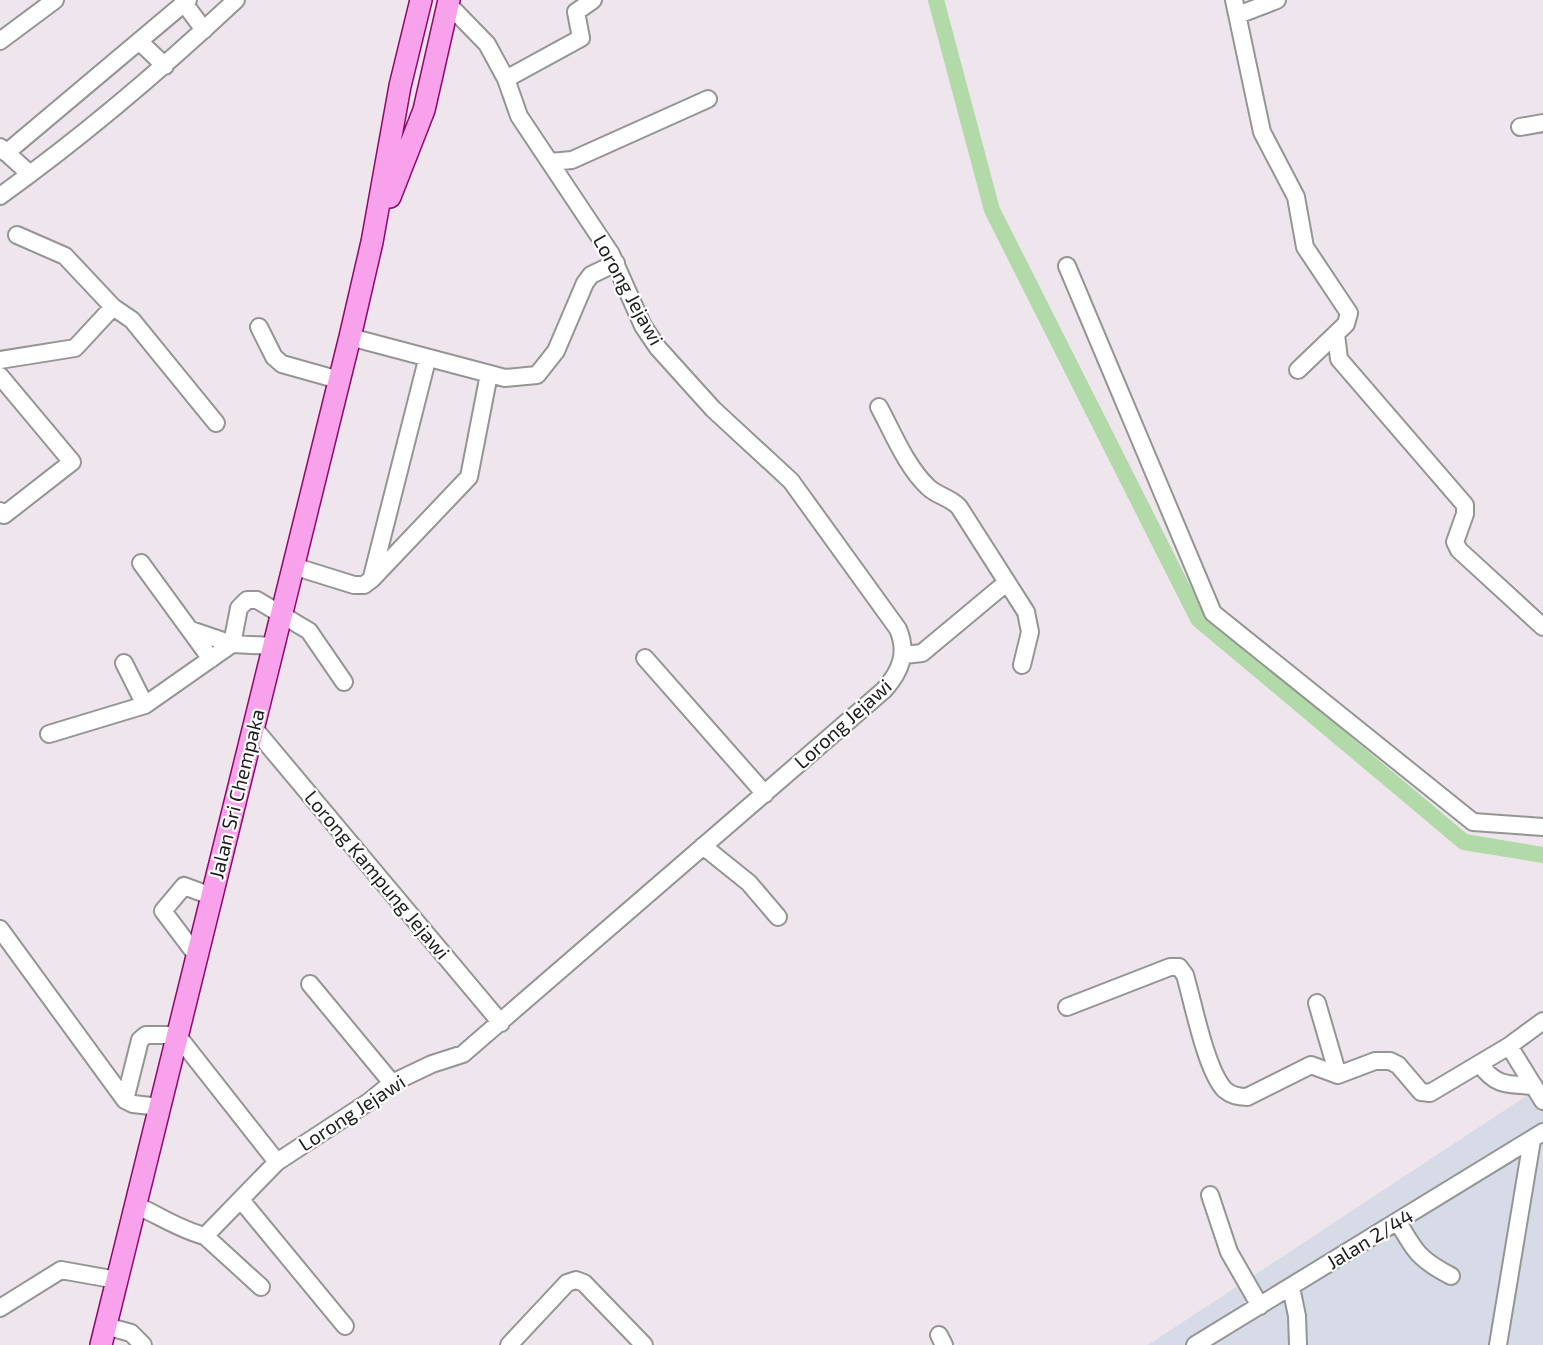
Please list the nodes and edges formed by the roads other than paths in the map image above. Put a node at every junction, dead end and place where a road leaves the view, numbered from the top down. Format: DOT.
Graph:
graph roads {
  1 [pos="56,0"];
  2 [pos="236,0"];
  3 [pos="421,0"];
  4 [pos="593,0"];
  5 [pos="1277,0"];
  6 [pos="186,2"];
  7 [pos="448,2"];
  8 [pos="1236,8"];
  9 [pos="204,30"];
  10 [pos="0,41"];
  11 [pos="140,41"];
  12 [pos="165,66"];
  13 [pos="506,79"];
  14 [pos="708,99"];
  15 [pos="1543,123"];
  16 [pos="1520,127"];
  17 [pos="3,150"];
  18 [pos="550,162"];
  19 [pos="30,174"];
  20 [pos="0,196"];
  21 [pos="17,235"];
  22 [pos="372,242"];
  23 [pos="616,263"];
  24 [pos="1067,266"];
  25 [pos="113,307"];
  26 [pos="259,327"];
  27 [pos="1336,334"];
  28 [pos="350,337"];
  29 [pos="0,360"];
  30 [pos="427,360"];
  31 [pos="1298,370"];
  32 [pos="489,374"];
  33 [pos="0,376"];
  34 [pos="339,380"];
  35 [pos="879,407"];
  36 [pos="216,423"];
  37 [pos="0,511"];
  38 [pos="141,563"];
  39 [pos="293,566"];
  40 [pos="372,579"];
  41 [pos="1006,583"];
  42 [pos="280,616"];
  43 [pos="1543,627"];
  44 [pos="191,630"];
  45 [pos="232,644"];
  46 [pos="273,646"];
  47 [pos="904,655"];
  48 [pos="645,658"];
  49 [pos="211,659"];
  50 [pos="124,663"];
  51 [pos="1022,665"];
  52 [pos="345,682"];
  53 [pos="145,705"];
  54 [pos="253,727"];
  55 [pos="49,734"];
  56 [pos="765,794"];
  57 [pos="1543,826"];
  58 [pos="703,846"];
  59 [pos="211,896"];
  60 [pos="778,917"];
  61 [pos="0,929"];
  62 [pos="197,956"];
  63 [pos="310,984"];
  64 [pos="1317,1004"];
  65 [pos="1067,1007"];
  66 [pos="1543,1021"];
  67 [pos="501,1023"];
  68 [pos="177,1035"];
  69 [pos="1509,1046"];
  70 [pos="1480,1064"];
  71 [pos="1338,1075"];
  72 [pos="392,1083"];
  73 [pos="1534,1086"];
  74 [pos="125,1100"];
  75 [pos="1543,1101"];
  76 [pos="160,1107"];
  77 [pos="1538,1136"];
  78 [pos="277,1162"];
  79 [pos="1210,1195"];
  80 [pos="241,1200"];
  81 [pos="135,1205"];
  82 [pos="1398,1222"];
  83 [pos="205,1236"];
  84 [pos="1452,1275"];
  85 [pos="117,1280"];
  86 [pos="261,1287"];
  87 [pos="1291,1287"];
  88 [pos="1260,1306"];
  89 [pos="0,1308"];
  90 [pos="345,1326"];
  91 [pos="103,1335"];
  92 [pos="134,1341"];
  93 [pos="509,1345"];
  94 [pos="644,1345"];
  95 [pos="1195,1345"];
  96 [pos="1298,1345"];
  97 [pos="1498,1345"];
  1 -- 10 [label="street"];
  2 -- 9 [label="street"];
  3 -- 22 [label="main road"];
  4 -- 13 [label="street"];
  5 -- 8 [label="street"];
  6 -- 9 [label="street"];
  6 -- 11 [label="street"];
  7 -- 13 [label="street, Lorong Jejawi"];
  7 -- 22 [label="main road"];
  8 -- 27 [label="street"];
  9 -- 12 [label="street"];
  11 -- 12 [label="street"];
  11 -- 17 [label="street"];
  12 -- 19 [label="street"];
  13 -- 18 [label="street, Lorong Jejawi"];
  14 -- 18 [label="street"];
  15 -- 16 [label="street"];
  17 -- 19 [label="street"];
  18 -- 23 [label="street, Lorong Jejawi"];
  19 -- 20 [label="street"];
  21 -- 25 [label="street"];
  22 -- 28 [label="main road, Jalan Sri Chempaka"];
  23 -- 32 [label="street"];
  23 -- 47 [label="street, Lorong Jejawi"];
  24 -- 57 [label="street"];
  25 -- 29 [label="street"];
  25 -- 36 [label="street"];
  26 -- 34 [label="street"];
  27 -- 31 [label="street"];
  27 -- 43 [label="street"];
  28 -- 30 [label="street"];
  28 -- 34 [label="main road, Jalan Sri Chempaka"];
  30 -- 32 [label="street"];
  30 -- 40 [label="street"];
  32 -- 40 [label="street"];
  33 -- 37 [label="street"];
  34 -- 39 [label="main road, Jalan Sri Chempaka"];
  35 -- 41 [label="street"];
  38 -- 44 [label="street"];
  39 -- 40 [label="street"];
  39 -- 42 [label="main road, Jalan Sri Chempaka"];
  41 -- 47 [label="street"];
  41 -- 51 [label="street"];
  42 -- 45 [label="street"];
  42 -- 46 [label="main road, Jalan Sri Chempaka"];
  42 -- 52 [label="street"];
  44 -- 45 [label="street"];
  44 -- 49 [label="street"];
  45 -- 46 [label="street"];
  45 -- 49 [label="street"];
  46 -- 54 [label="main road, Jalan Sri Chempaka"];
  47 -- 56 [label="street, Lorong Jejawi"];
  48 -- 56 [label="street"];
  49 -- 53 [label="street"];
  50 -- 53 [label="street"];
  53 -- 55 [label="street"];
  54 -- 59 [label="main road, Jalan Sri Chempaka"];
  54 -- 67 [label="street, Lorong Kampung Jejawi"];
  56 -- 58 [label="street, Lorong Jejawi"];
  58 -- 60 [label="street"];
  58 -- 67 [label="street, Lorong Jejawi"];
  59 -- 62 [label="main road, Jalan Sri Chempaka"];
  59 -- 62 [label="street"];
  61 -- 74 [label="street"];
  62 -- 68 [label="main road, Jalan Sri Chempaka"];
  63 -- 72 [label="street"];
  64 -- 71 [label="street"];
  65 -- 71 [label="street"];
  66 -- 69 [label="street"];
  67 -- 72 [label="street, Lorong Jejawi"];
  68 -- 74 [label="street"];
  68 -- 76 [label="main road, Jalan Sri Chempaka"];
  68 -- 78 [label="street"];
  69 -- 70 [label="street"];
  69 -- 73 [label="street"];
  70 -- 71 [label="street"];
  70 -- 73 [label="street"];
  72 -- 78 [label="street, Lorong Jejawi"];
  73 -- 75 [label="street"];
  74 -- 76 [label="street"];
  76 -- 81 [label="main road, Jalan Sri Chempaka"];
  77 -- 82 [label="street, Jalan 2/44"];
  77 -- 97 [label="street"];
  78 -- 80 [label="street, Lorong Jejawi"];
  79 -- 88 [label="street"];
  80 -- 83 [label="street, Lorong Jejawi"];
  80 -- 90 [label="street"];
  81 -- 83 [label="street"];
  81 -- 85 [label="main road, Jalan Sri Chempaka"];
  82 -- 84 [label="street"];
  82 -- 87 [label="street, Jalan 2/44"];
  83 -- 86 [label="street"];
  85 -- 89 [label="street"];
  85 -- 91 [label="main road, Jalan Sri Chempaka"];
  87 -- 88 [label="street, Jalan 2/44"];
  87 -- 96 [label="street"];
  88 -- 95 [label="street, Jalan 2/44"];
  91 -- 92 [label="street"];
  93 -- 94 [label="street"];
}
